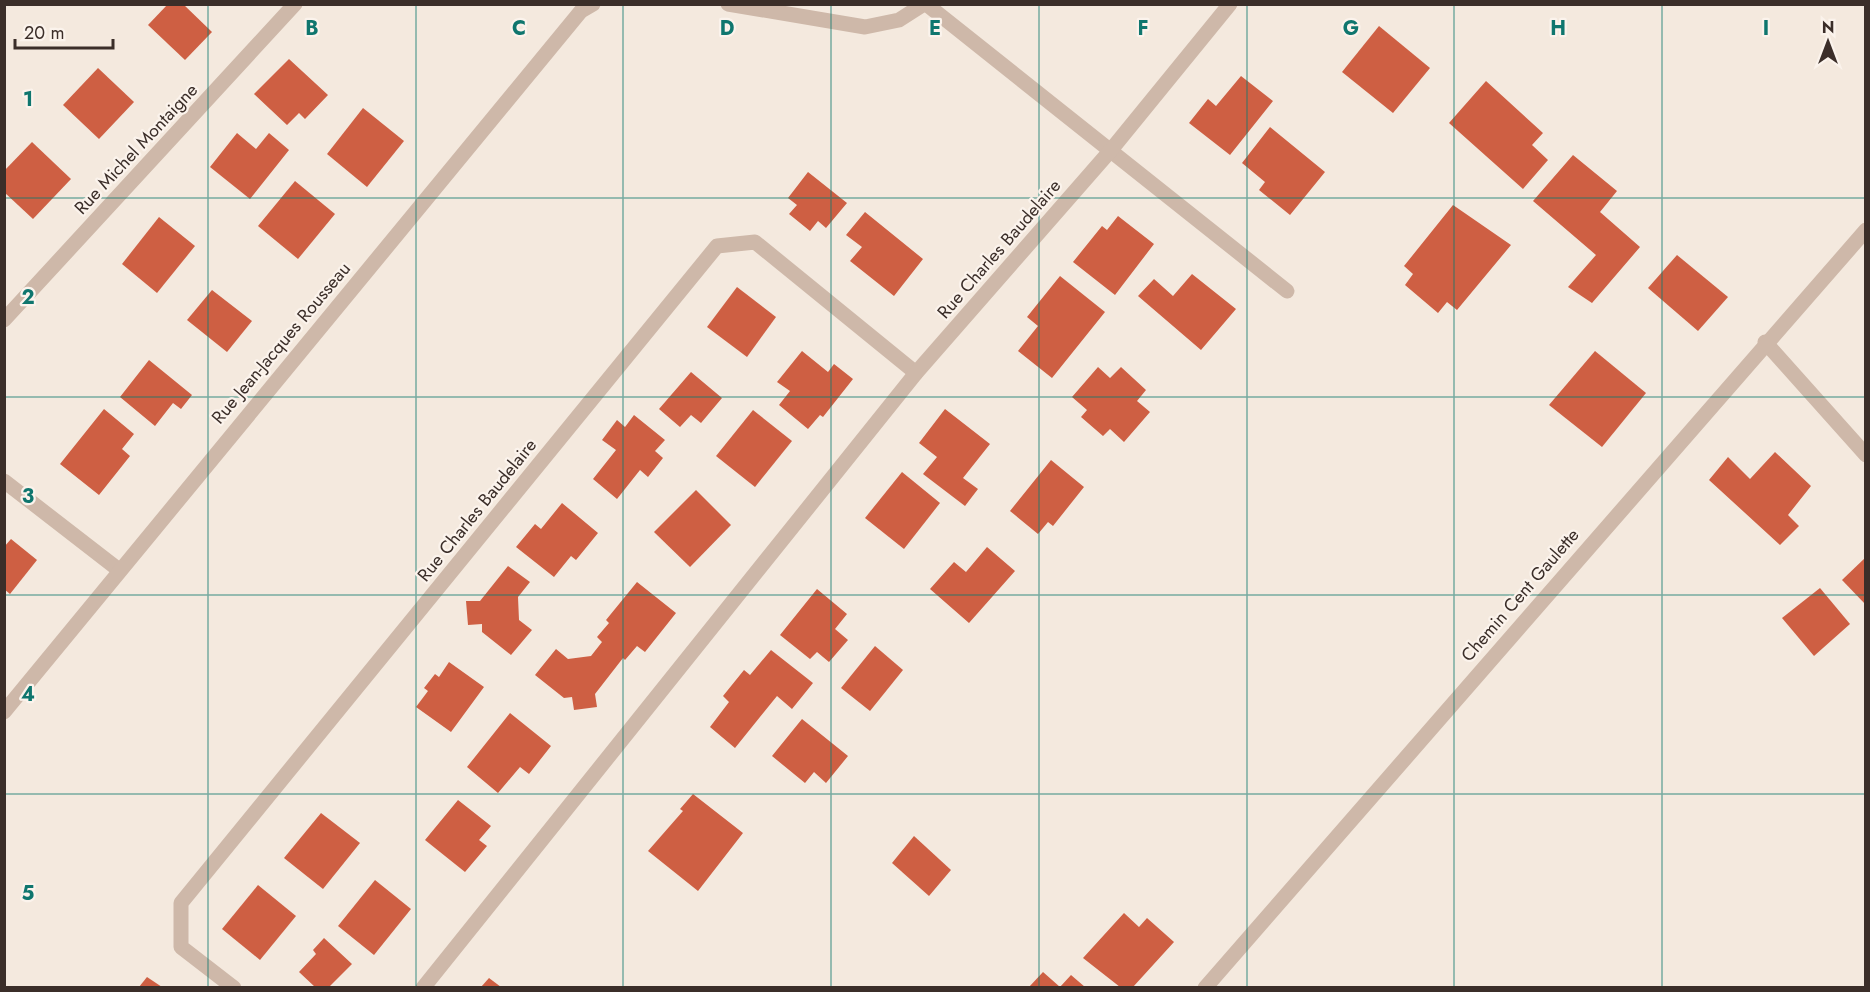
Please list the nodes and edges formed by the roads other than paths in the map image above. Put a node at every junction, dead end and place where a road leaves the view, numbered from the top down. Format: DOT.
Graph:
graph roads {
  1 [pos="295,4"];
  2 [pos="728,4"];
  3 [pos="925,4"];
  4 [pos="1230,4"];
  5 [pos="582,7"];
  6 [pos="1111,150"];
  7 [pos="1866,230"];
  8 [pos="1287,291"];
  9 [pos="4,320"];
  10 [pos="1765,342"];
  11 [pos="916,373"];
  12 [pos="1866,455"];
  13 [pos="4,481"];
  14 [pos="118,570"];
  15 [pos="4,712"];
  16 [pos="234,987"];
  17 [pos="423,987"];
  18 [pos="1205,987"];
  1 -- 9 [label="street, Rue Michel Montaigne"];
  2 -- 3 [label="street"];
  3 -- 6 [label="street"];
  4 -- 6 [label="street, Rue Charles Baudelaire"];
  5 -- 14 [label="street, Rue Jean-Jacques Rousseau"];
  6 -- 8 [label="street"];
  6 -- 11 [label="street, Rue Charles Baudelaire"];
  7 -- 10 [label="street, Chemin Cent Gaulette"];
  10 -- 12 [label="street"];
  10 -- 18 [label="street, Chemin Cent Gaulette"];
  11 -- 16 [label="street, Rue Charles Baudelaire"];
  11 -- 17 [label="street, Rue Charles Baudelaire"];
  13 -- 14 [label="street"];
  14 -- 15 [label="street, Rue Jean-Jacques Rousseau"];
}
